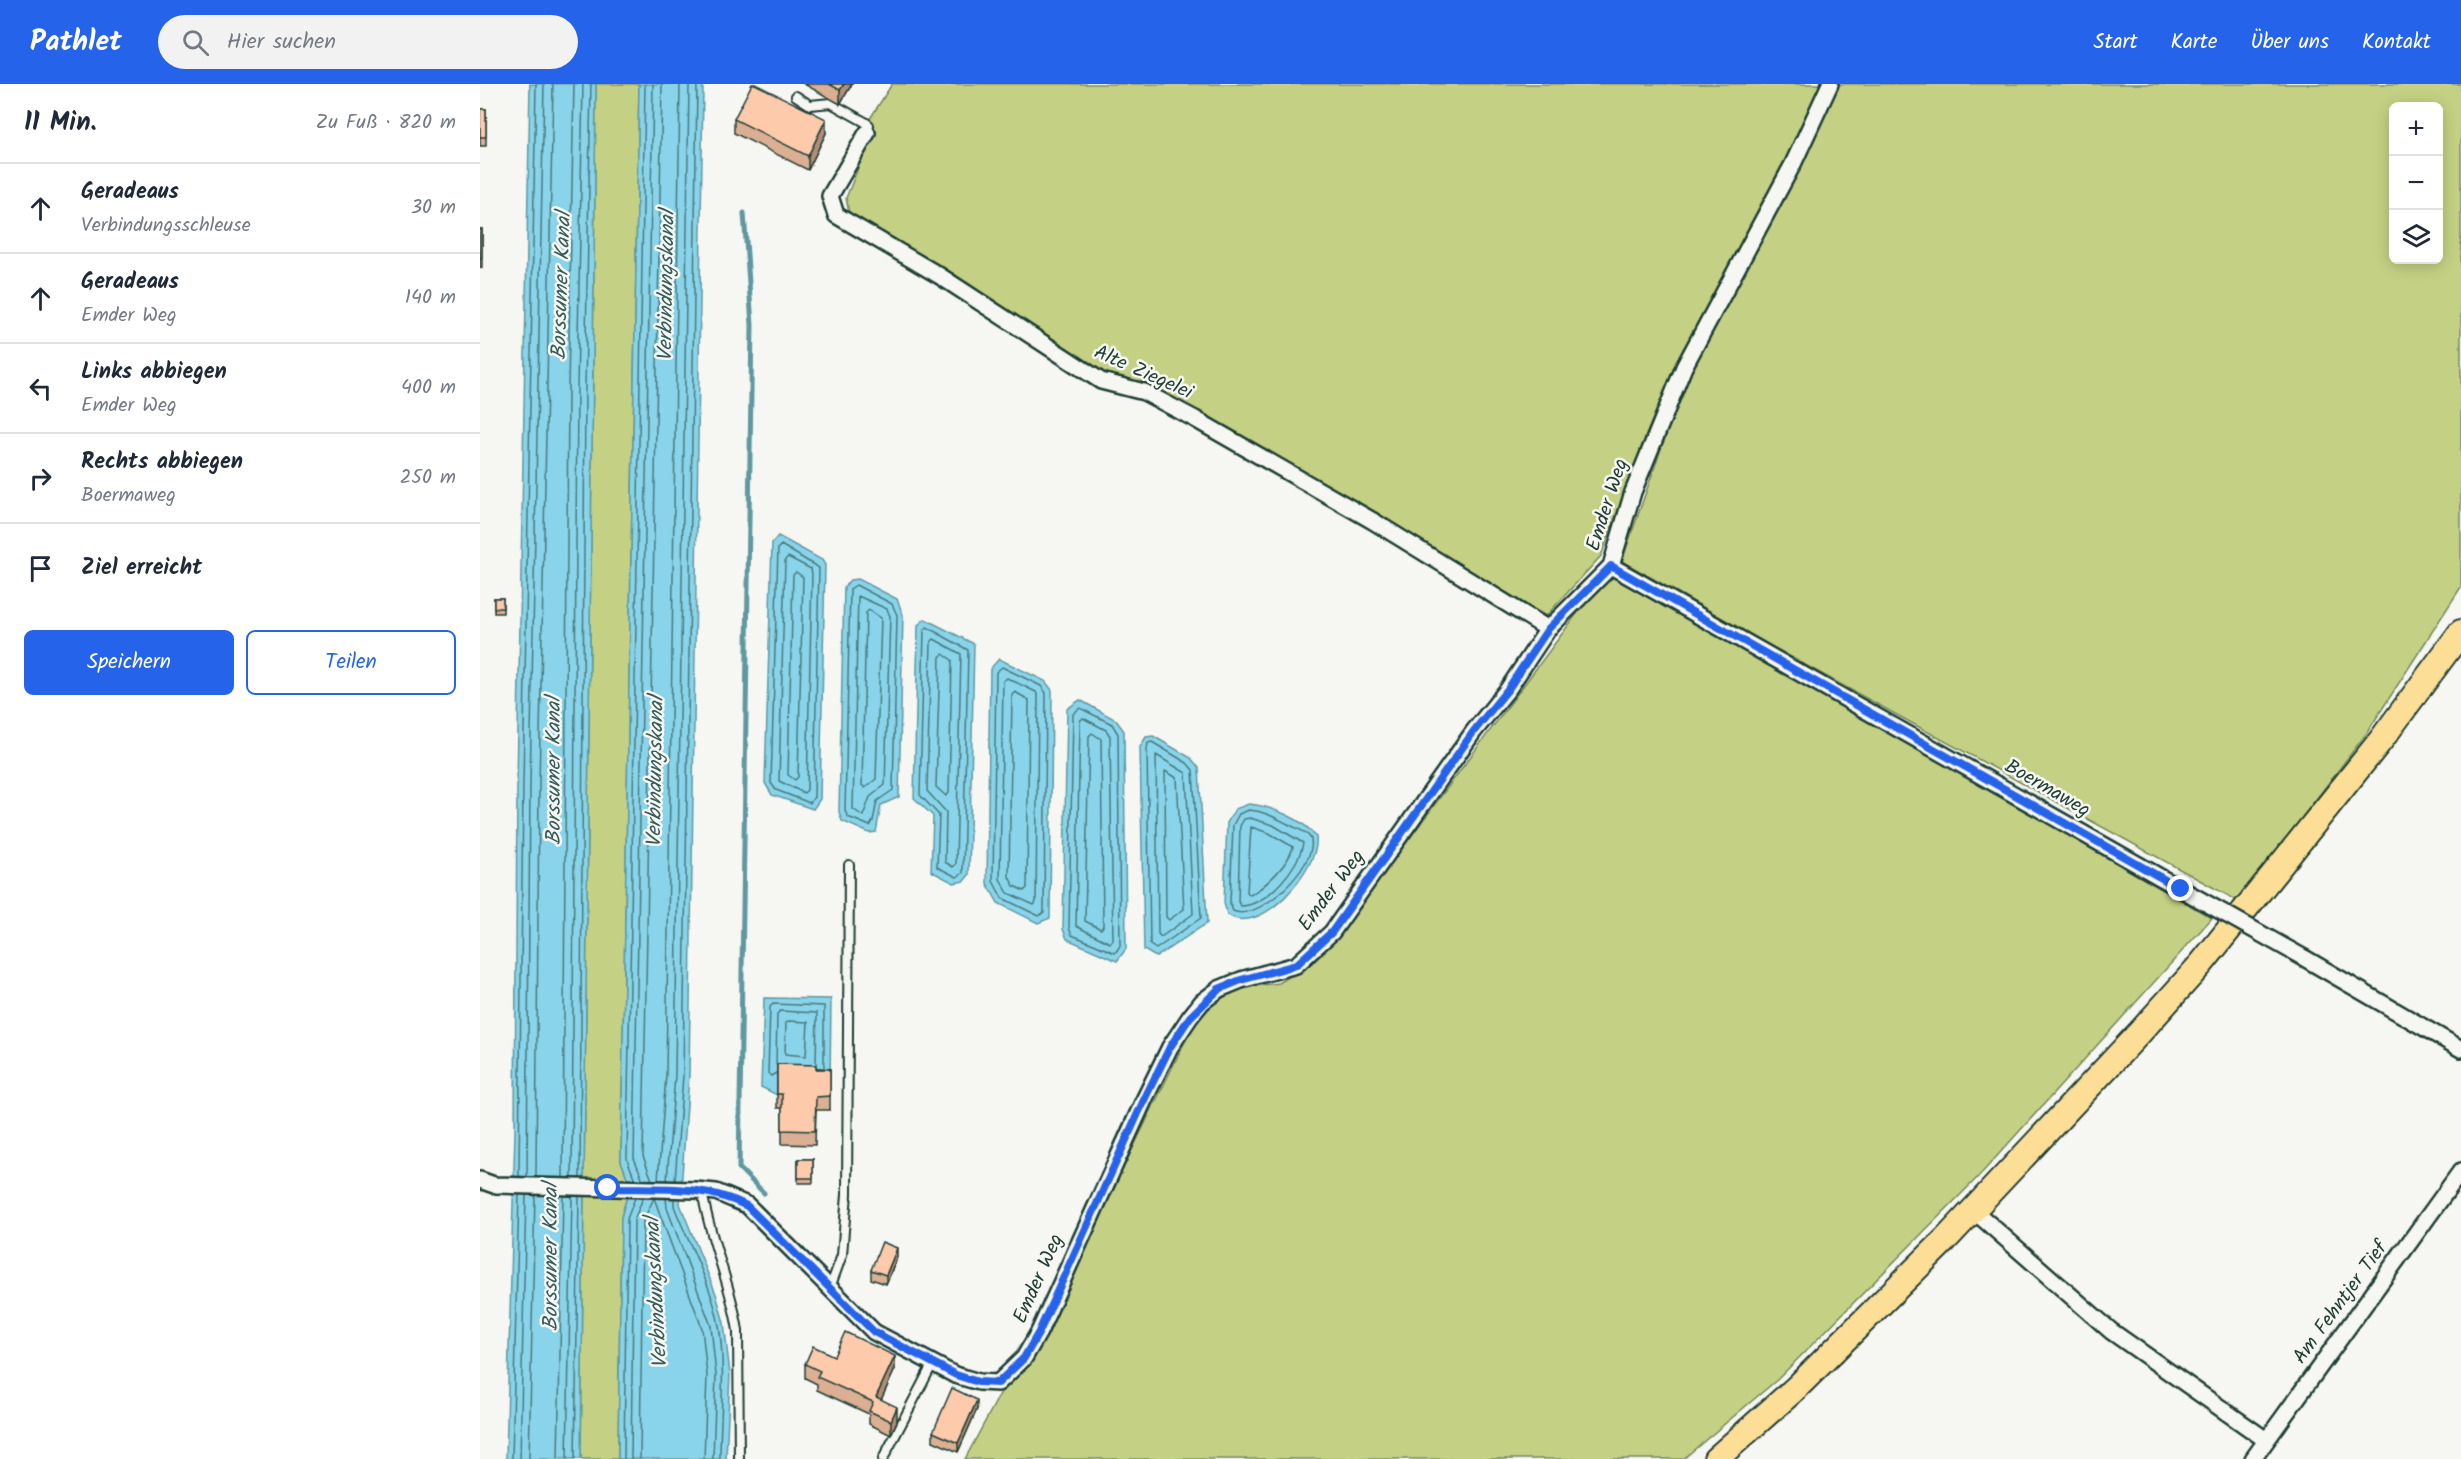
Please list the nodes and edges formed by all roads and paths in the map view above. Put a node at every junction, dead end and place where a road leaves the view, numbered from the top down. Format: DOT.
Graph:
graph roads {
  1 [pos="1830,84"];
  2 [pos="796,96"];
  3 [pos="867,133"];
  4 [pos="1611,566"];
  5 [pos="1548,629"];
  6 [pos="2461,632"];
  7 [pos="849,866"];
  8 [pos="2461,1049"];
  9 [pos="2461,1171"];
  10 [pos="486,1182"];
  11 [pos="695,1190"];
  12 [pos="1972,1209"];
  13 [pos="829,1289"];
  14 [pos="933,1363"];
  15 [pos="2266,1440"];
  16 [pos="739,1459"];
  17 [pos="883,1459"];
  18 [pos="1716,1459"];
  19 [pos="2253,1459"];
  1 -- 4 [label="street, Emder Weg"];
  2 -- 3 [label="lane"];
  3 -- 5 [label="street, Alte Ziegelei"];
  4 -- 5 [label="street, Emder Weg"];
  4 -- 8 [label="street, Boermaweg, bridge"];
  5 -- 14 [label="street, Emder Weg"];
  6 -- 12 [label="main road"];
  7 -- 13 [label="lane"];
  9 -- 15 [label="street, Am Fehntjer Tief"];
  10 -- 11 [label="street, Emder Weg"];
  11 -- 13 [label="street, Emder Weg"];
  11 -- 16 [label="lane"];
  12 -- 15 [label="street"];
  12 -- 18 [label="main road"];
  13 -- 14 [label="street, Emder Weg"];
  14 -- 17 [label="lane"];
  15 -- 19 [label="street, Am Fehntjer Tief"];
}
